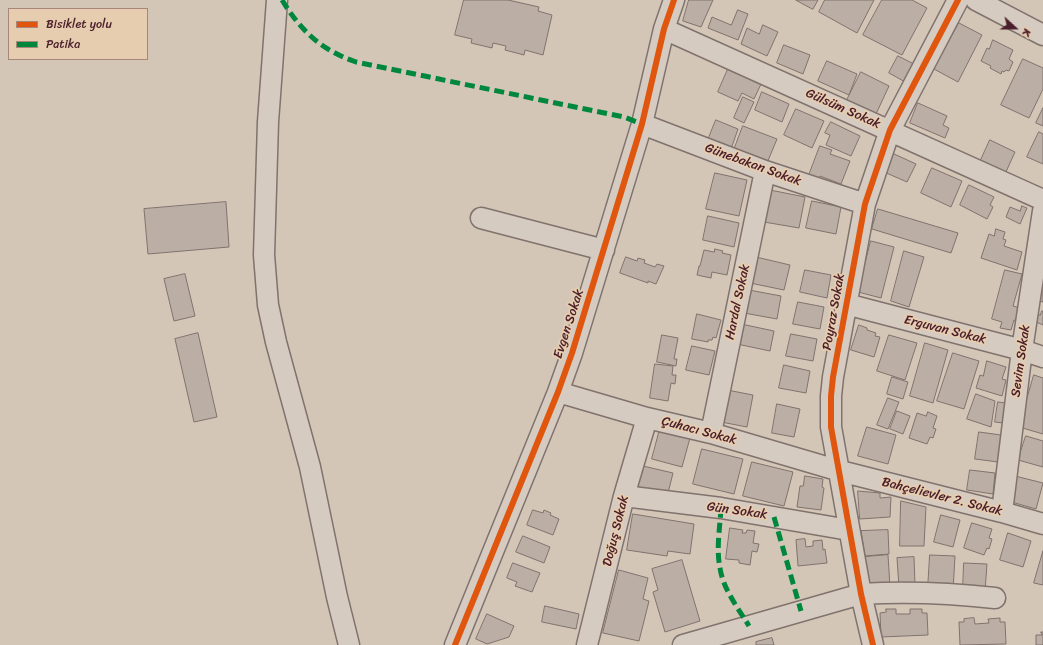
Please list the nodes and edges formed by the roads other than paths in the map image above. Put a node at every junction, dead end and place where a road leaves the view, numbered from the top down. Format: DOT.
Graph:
graph roads {
  1 [pos="277,0"];
  2 [pos="674,0"];
  3 [pos="958,0"];
  4 [pos="976,0"];
  5 [pos="664,29"];
  6 [pos="1043,35"];
  7 [pos="642,124"];
  8 [pos="890,130"];
  9 [pos="765,171"];
  10 [pos="1043,200"];
  11 [pos="865,204"];
  12 [pos="1043,211"];
  13 [pos="482,218"];
  14 [pos="604,250"];
  15 [pos="846,304"];
  16 [pos="1022,350"];
  17 [pos="1043,357"];
  18 [pos="558,392"];
  19 [pos="647,418"];
  20 [pos="711,433"];
  21 [pos="840,472"];
  22 [pos="624,496"];
  23 [pos="1002,512"];
  24 [pos="1043,524"];
  25 [pos="849,530"];
  26 [pos="861,594"];
  27 [pos="995,598"];
  28 [pos="349,645"];
  29 [pos="455,645"];
  30 [pos="587,645"];
  31 [pos="683,645"];
  32 [pos="873,645"];
  1 -- 28 [label="street"];
  2 -- 5 [label="street, Evgen Sokak"];
  3 -- 8 [label="street, Poyraz Sokak"];
  4 -- 6 [label="street"];
  5 -- 7 [label="street, Evgen Sokak"];
  5 -- 8 [label="street, Gülsüm Sokak"];
  7 -- 9 [label="street, Günebakan Sokak"];
  7 -- 14 [label="street, Evgen Sokak"];
  8 -- 10 [label="street, Gülsüm Sokak"];
  8 -- 11 [label="street, Poyraz Sokak"];
  9 -- 11 [label="street, Günebakan Sokak"];
  9 -- 20 [label="street, Hardal Sokak"];
  11 -- 15 [label="street, Poyraz Sokak"];
  12 -- 16 [label="street, Sevim Sokak"];
  13 -- 14 [label="street"];
  14 -- 18 [label="street, Evgen Sokak"];
  15 -- 16 [label="street, Erguvan Sokak"];
  15 -- 21 [label="street, Poyraz Sokak"];
  16 -- 17 [label="street, Erguvan Sokak"];
  16 -- 23 [label="street, Sevim Sokak"];
  18 -- 19 [label="street, Çuhacı Sokak"];
  18 -- 29 [label="street, Evgen Sokak"];
  19 -- 20 [label="street, Çuhacı Sokak"];
  19 -- 22 [label="street, Doğuş Sokak"];
  20 -- 21 [label="street, Çuhacı Sokak"];
  21 -- 23 [label="street, Bahçelievler 2. Sokak"];
  21 -- 25 [label="street, Poyraz Sokak"];
  22 -- 25 [label="street, Gün Sokak"];
  22 -- 30 [label="street, Doğuş Sokak"];
  23 -- 24 [label="street, Bahçelievler 2. Sokak"];
  25 -- 26 [label="street, Poyraz Sokak"];
  26 -- 27 [label="street"];
  26 -- 31 [label="street"];
  26 -- 32 [label="street, Poyraz Sokak"];
}
